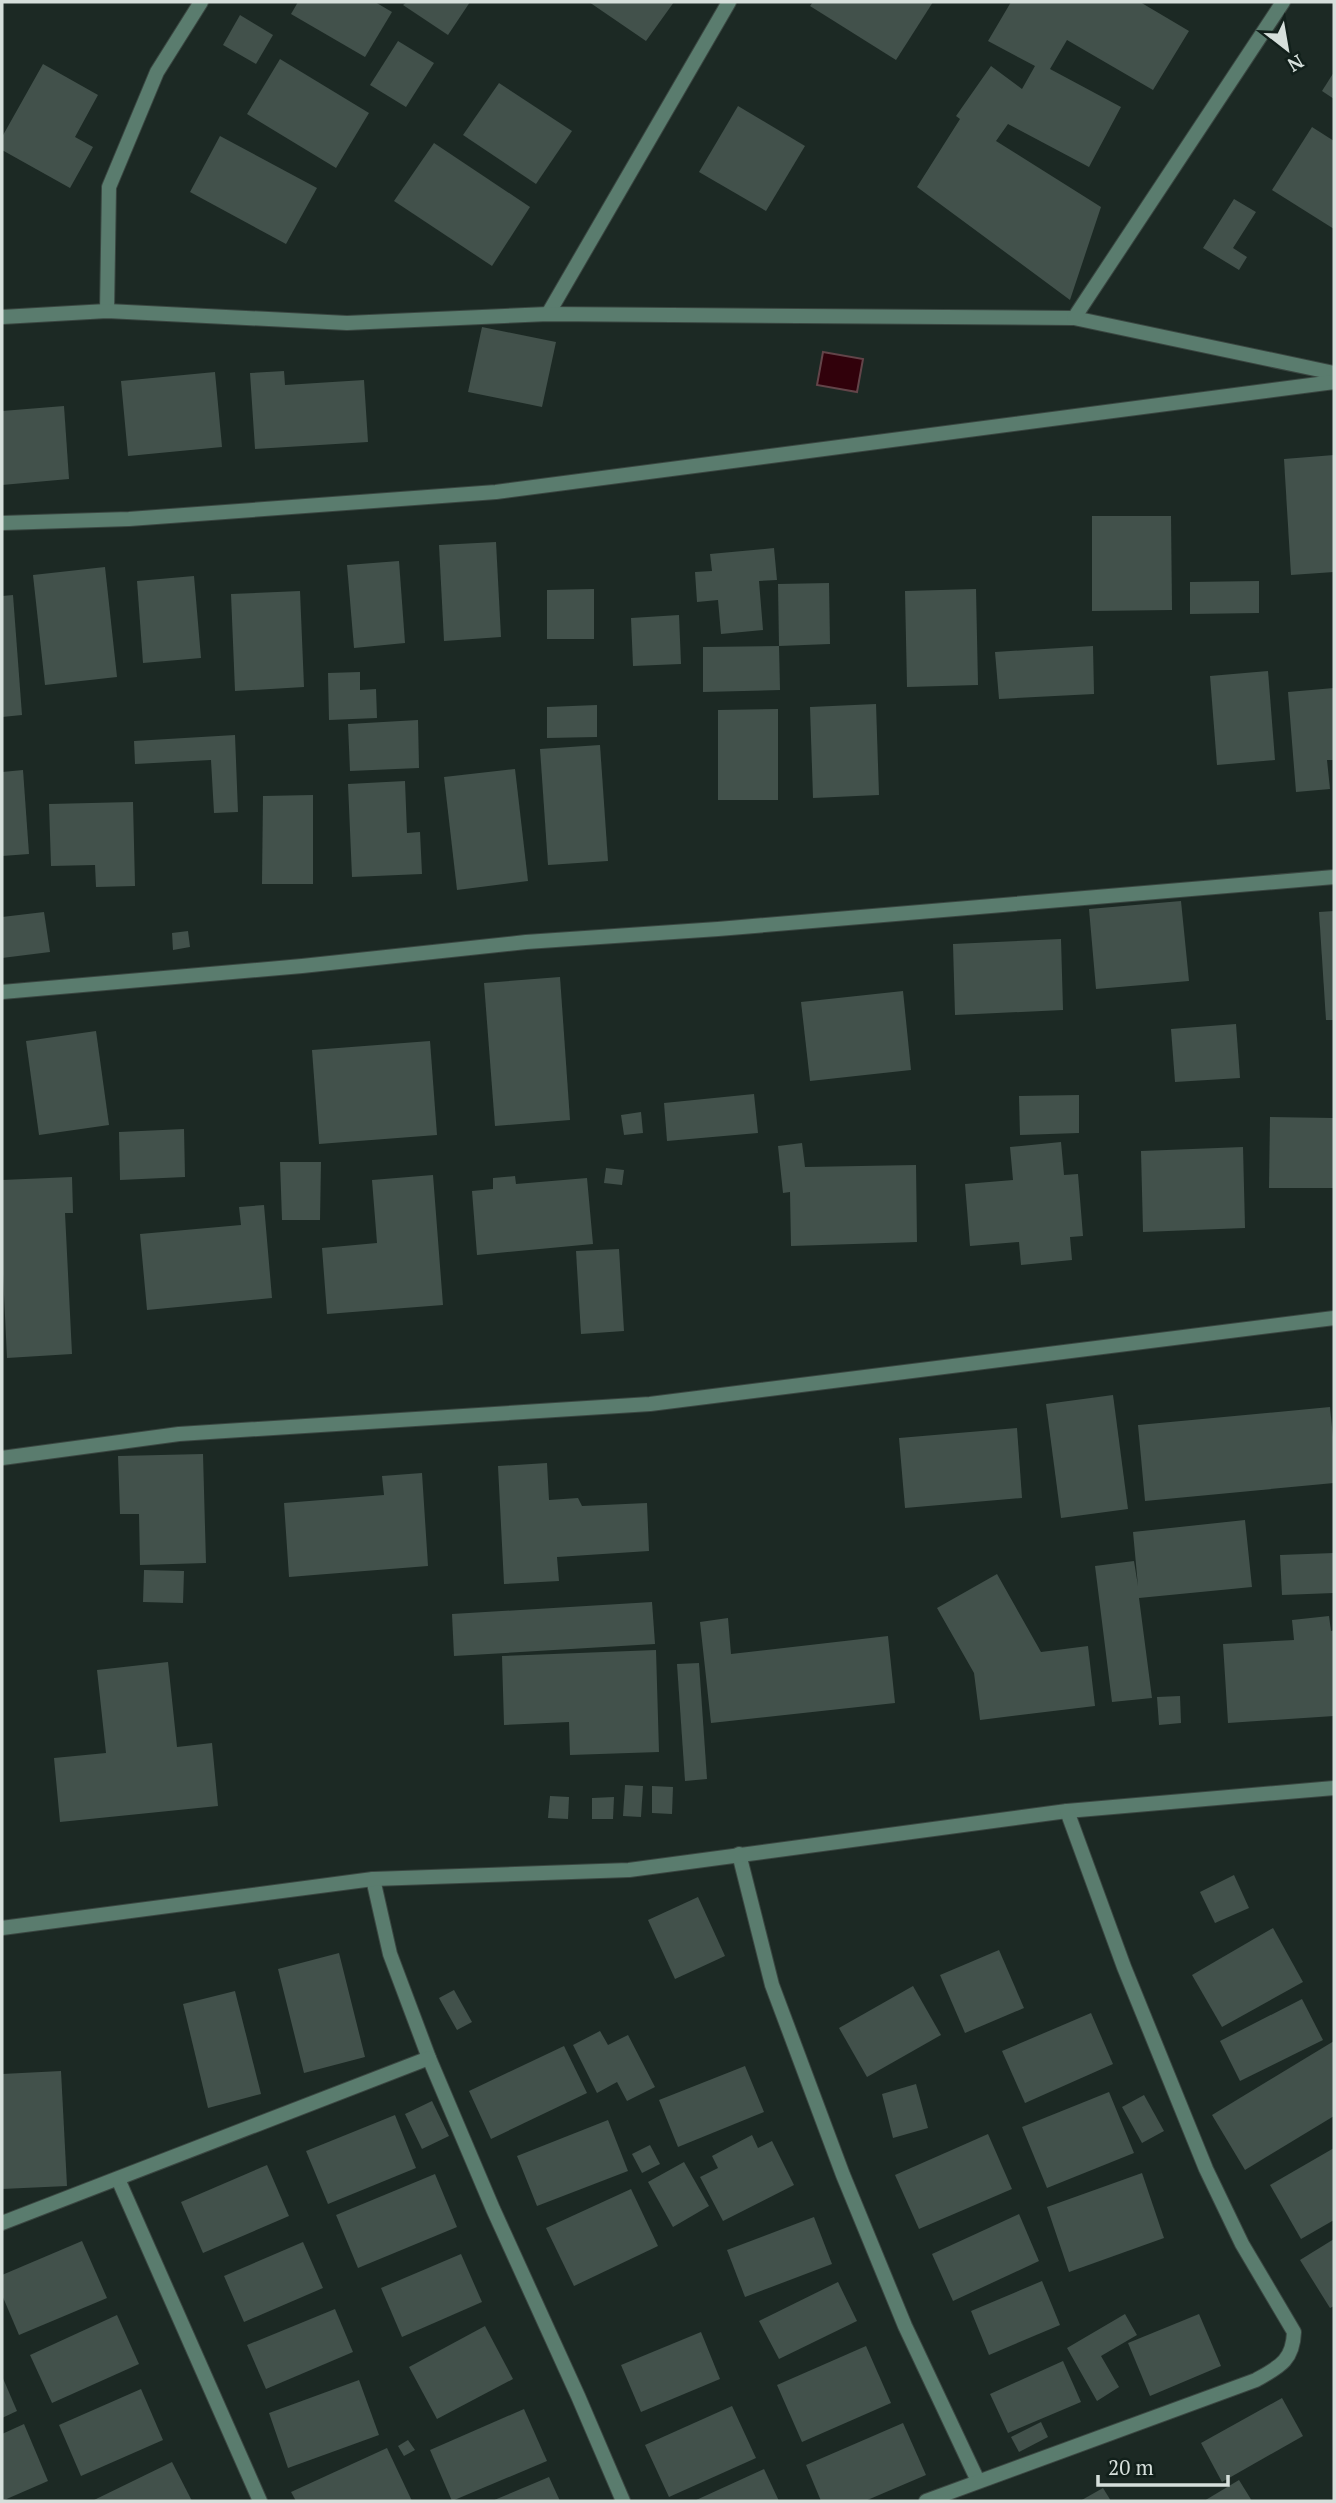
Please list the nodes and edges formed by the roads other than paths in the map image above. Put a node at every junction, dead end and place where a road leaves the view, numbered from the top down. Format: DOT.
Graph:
graph roads {
  1 [pos="201,2"];
  2 [pos="729,2"];
  3 [pos="1283,2"];
  4 [pos="107,311"];
  5 [pos="548,314"];
  6 [pos="2,317"];
  7 [pos="1074,318"];
  8 [pos="1334,373"];
  9 [pos="1334,382"];
  10 [pos="2,523"];
  11 [pos="1334,877"];
  12 [pos="2,992"];
  13 [pos="1334,1318"];
  14 [pos="2,1458"];
  15 [pos="1334,1788"];
  16 [pos="1067,1811"];
  17 [pos="739,1854"];
  18 [pos="373,1879"];
  19 [pos="2,1927"];
  20 [pos="429,2057"];
  21 [pos="118,2179"];
  22 [pos="2,2223"];
  23 [pos="978,2481"];
  24 [pos="260,2501"];
  25 [pos="623,2501"];
  26 [pos="926,2501"];
  1 -- 4 [label="street"];
  2 -- 5 [label="street"];
  3 -- 7 [label="street"];
  4 -- 5 [label="street"];
  4 -- 6 [label="street"];
  5 -- 7 [label="street"];
  7 -- 8 [label="street"];
  9 -- 10 [label="street"];
  11 -- 12 [label="street"];
  13 -- 14 [label="street"];
  15 -- 16 [label="street"];
  16 -- 17 [label="street"];
  16 -- 23 [label="street"];
  17 -- 18 [label="street"];
  17 -- 23 [label="street"];
  18 -- 19 [label="street"];
  18 -- 20 [label="street"];
  20 -- 21 [label="street"];
  20 -- 25 [label="street"];
  21 -- 22 [label="street"];
  21 -- 24 [label="street"];
  23 -- 26 [label="street"];
}
